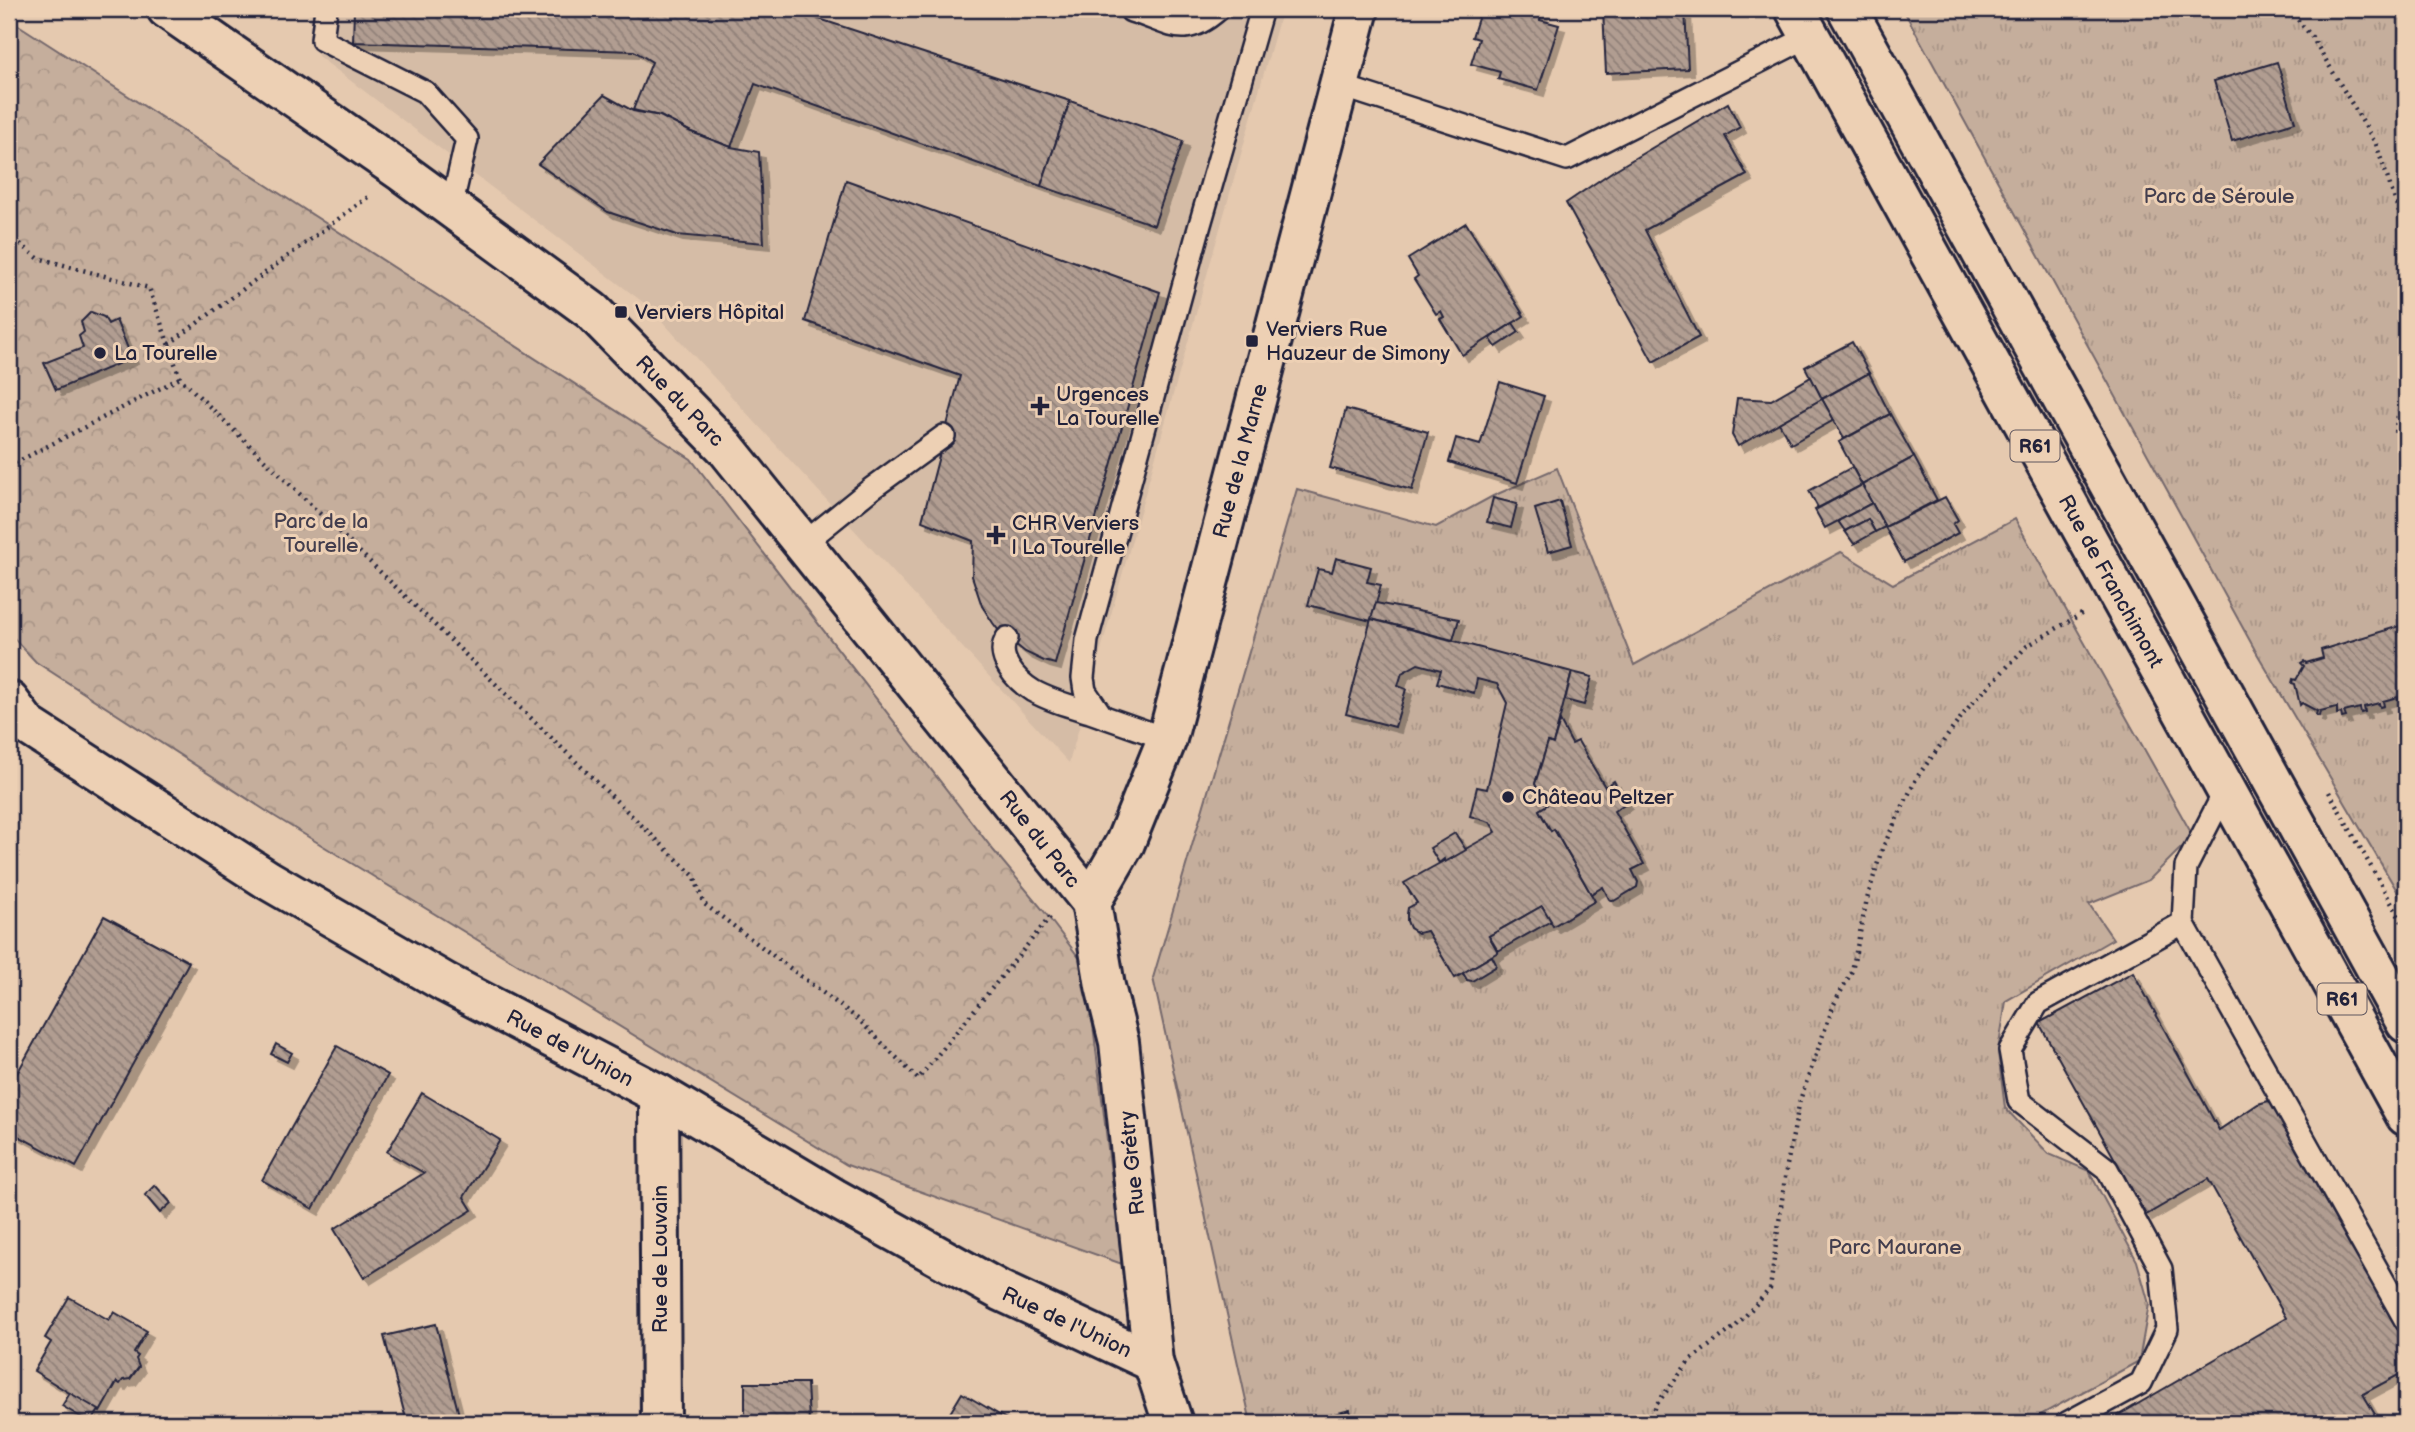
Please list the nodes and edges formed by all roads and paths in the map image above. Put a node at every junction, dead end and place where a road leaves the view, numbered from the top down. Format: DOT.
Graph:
graph roads {
  1 [pos="167,9"];
  2 [pos="326,9"];
  3 [pos="1219,9"];
  4 [pos="1262,9"];
  5 [pos="1359,9"];
  6 [pos="1847,9"];
  7 [pos="2289,9"];
  8 [pos="1131,11"];
  9 [pos="1803,22"];
  10 [pos="1338,85"];
  11 [pos="402,172"];
  12 [pos="451,208"];
  13 [pos="2406,233"];
  14 [pos="9,235"];
  15 [pos="169,344"];
  16 [pos="2406,374"];
  17 [pos="180,378"];
  18 [pos="2395,432"];
  19 [pos="944,436"];
  20 [pos="9,466"];
  21 [pos="803,544"];
  22 [pos="2117,594"];
  23 [pos="1007,638"];
  24 [pos="9,701"];
  25 [pos="1102,716"];
  26 [pos="1167,739"];
  27 [pos="2226,789"];
  28 [pos="1084,893"];
  29 [pos="2183,923"];
  30 [pos="2406,1023"];
  31 [pos="659,1094"];
  32 [pos="2406,1116"];
  33 [pos="2406,1321"];
  34 [pos="1153,1362"];
  35 [pos="661,1423"];
  36 [pos="1173,1423"];
  37 [pos="1651,1423"];
  38 [pos="2067,1423"];
  1 -- 11 [label="main road, Rue du Parc"];
  2 -- 12 [label="lane"];
  3 -- 8 [label="lane"];
  4 -- 25 [label="lane"];
  5 -- 10 [label="main road, Rue de la Marne"];
  6 -- 30 [label="main road, R61"];
  7 -- 13 [label="path"];
  9 -- 10 [label="lane"];
  9 -- 22 [label="main road, Rue de Franchimont / R61"];
  10 -- 26 [label="main road, Rue de la Marne"];
  11 -- 12 [label="main road, Rue du Parc"];
  11 -- 15 [label="path"];
  12 -- 21 [label="main road, Rue du Parc"];
  14 -- 15 [label="path"];
  15 -- 17 [label="path"];
  16 -- 18 [label="path"];
  17 -- 20 [label="path"];
  17 -- 28 [label="path"];
  19 -- 21 [label="lane"];
  21 -- 28 [label="main road, Rue du Parc"];
  22 -- 27 [label="main road, Rue de Franchimont / R61"];
  22 -- 37 [label="path"];
  23 -- 25 [label="lane"];
  24 -- 31 [label="main road, Rue de l'Union"];
  25 -- 26 [label="lane"];
  26 -- 28 [label="main road, Rue de la Marne"];
  27 -- 29 [label="lane"];
  27 -- 32 [label="main road, Rue de Franchimont / R61"];
  28 -- 34 [label="main road, Rue Grétry"];
  29 -- 33 [label="lane"];
  29 -- 38 [label="lane"];
  31 -- 34 [label="main road, Rue de l'Union"];
  31 -- 35 [label="main road, Rue de Louvain"];
  34 -- 36 [label="main road, Rue Grétry"];
}
